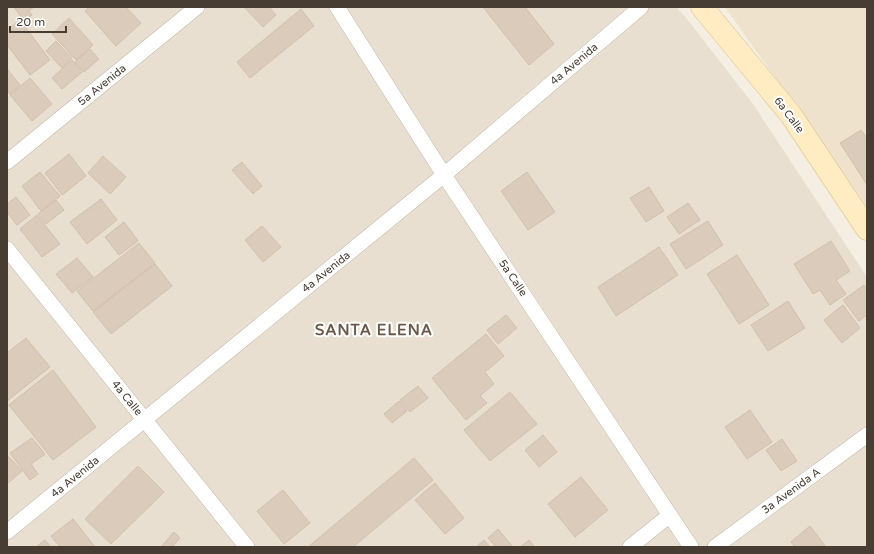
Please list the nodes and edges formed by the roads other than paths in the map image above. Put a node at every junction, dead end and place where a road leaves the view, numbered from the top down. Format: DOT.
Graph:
graph roads {
  1 [pos="197,7"];
  2 [pos="337,7"];
  3 [pos="641,7"];
  4 [pos="702,7"];
  5 [pos="7,162"];
  6 [pos="444,175"];
  7 [pos="867,229"];
  8 [pos="7,249"];
  9 [pos="145,421"];
  10 [pos="867,435"];
  11 [pos="670,515"];
  12 [pos="7,532"];
  13 [pos="247,547"];
  14 [pos="630,547"];
  15 [pos="691,547"];
  16 [pos="714,547"];
  1 -- 5 [label="street, 5a Avenida"];
  2 -- 6 [label="street, 5a Calle"];
  3 -- 6 [label="street, 4a Avenida"];
  4 -- 7 [label="main road, 6a Calle"];
  6 -- 9 [label="street, 4a Avenida"];
  6 -- 11 [label="street, 5a Calle"];
  8 -- 9 [label="street, 4a Calle"];
  9 -- 12 [label="street, 4a Avenida"];
  9 -- 13 [label="street, 4a Calle"];
  10 -- 16 [label="street, 3a Avenida A"];
  11 -- 14 [label="street"];
  11 -- 15 [label="street, 5a Calle"];
}
